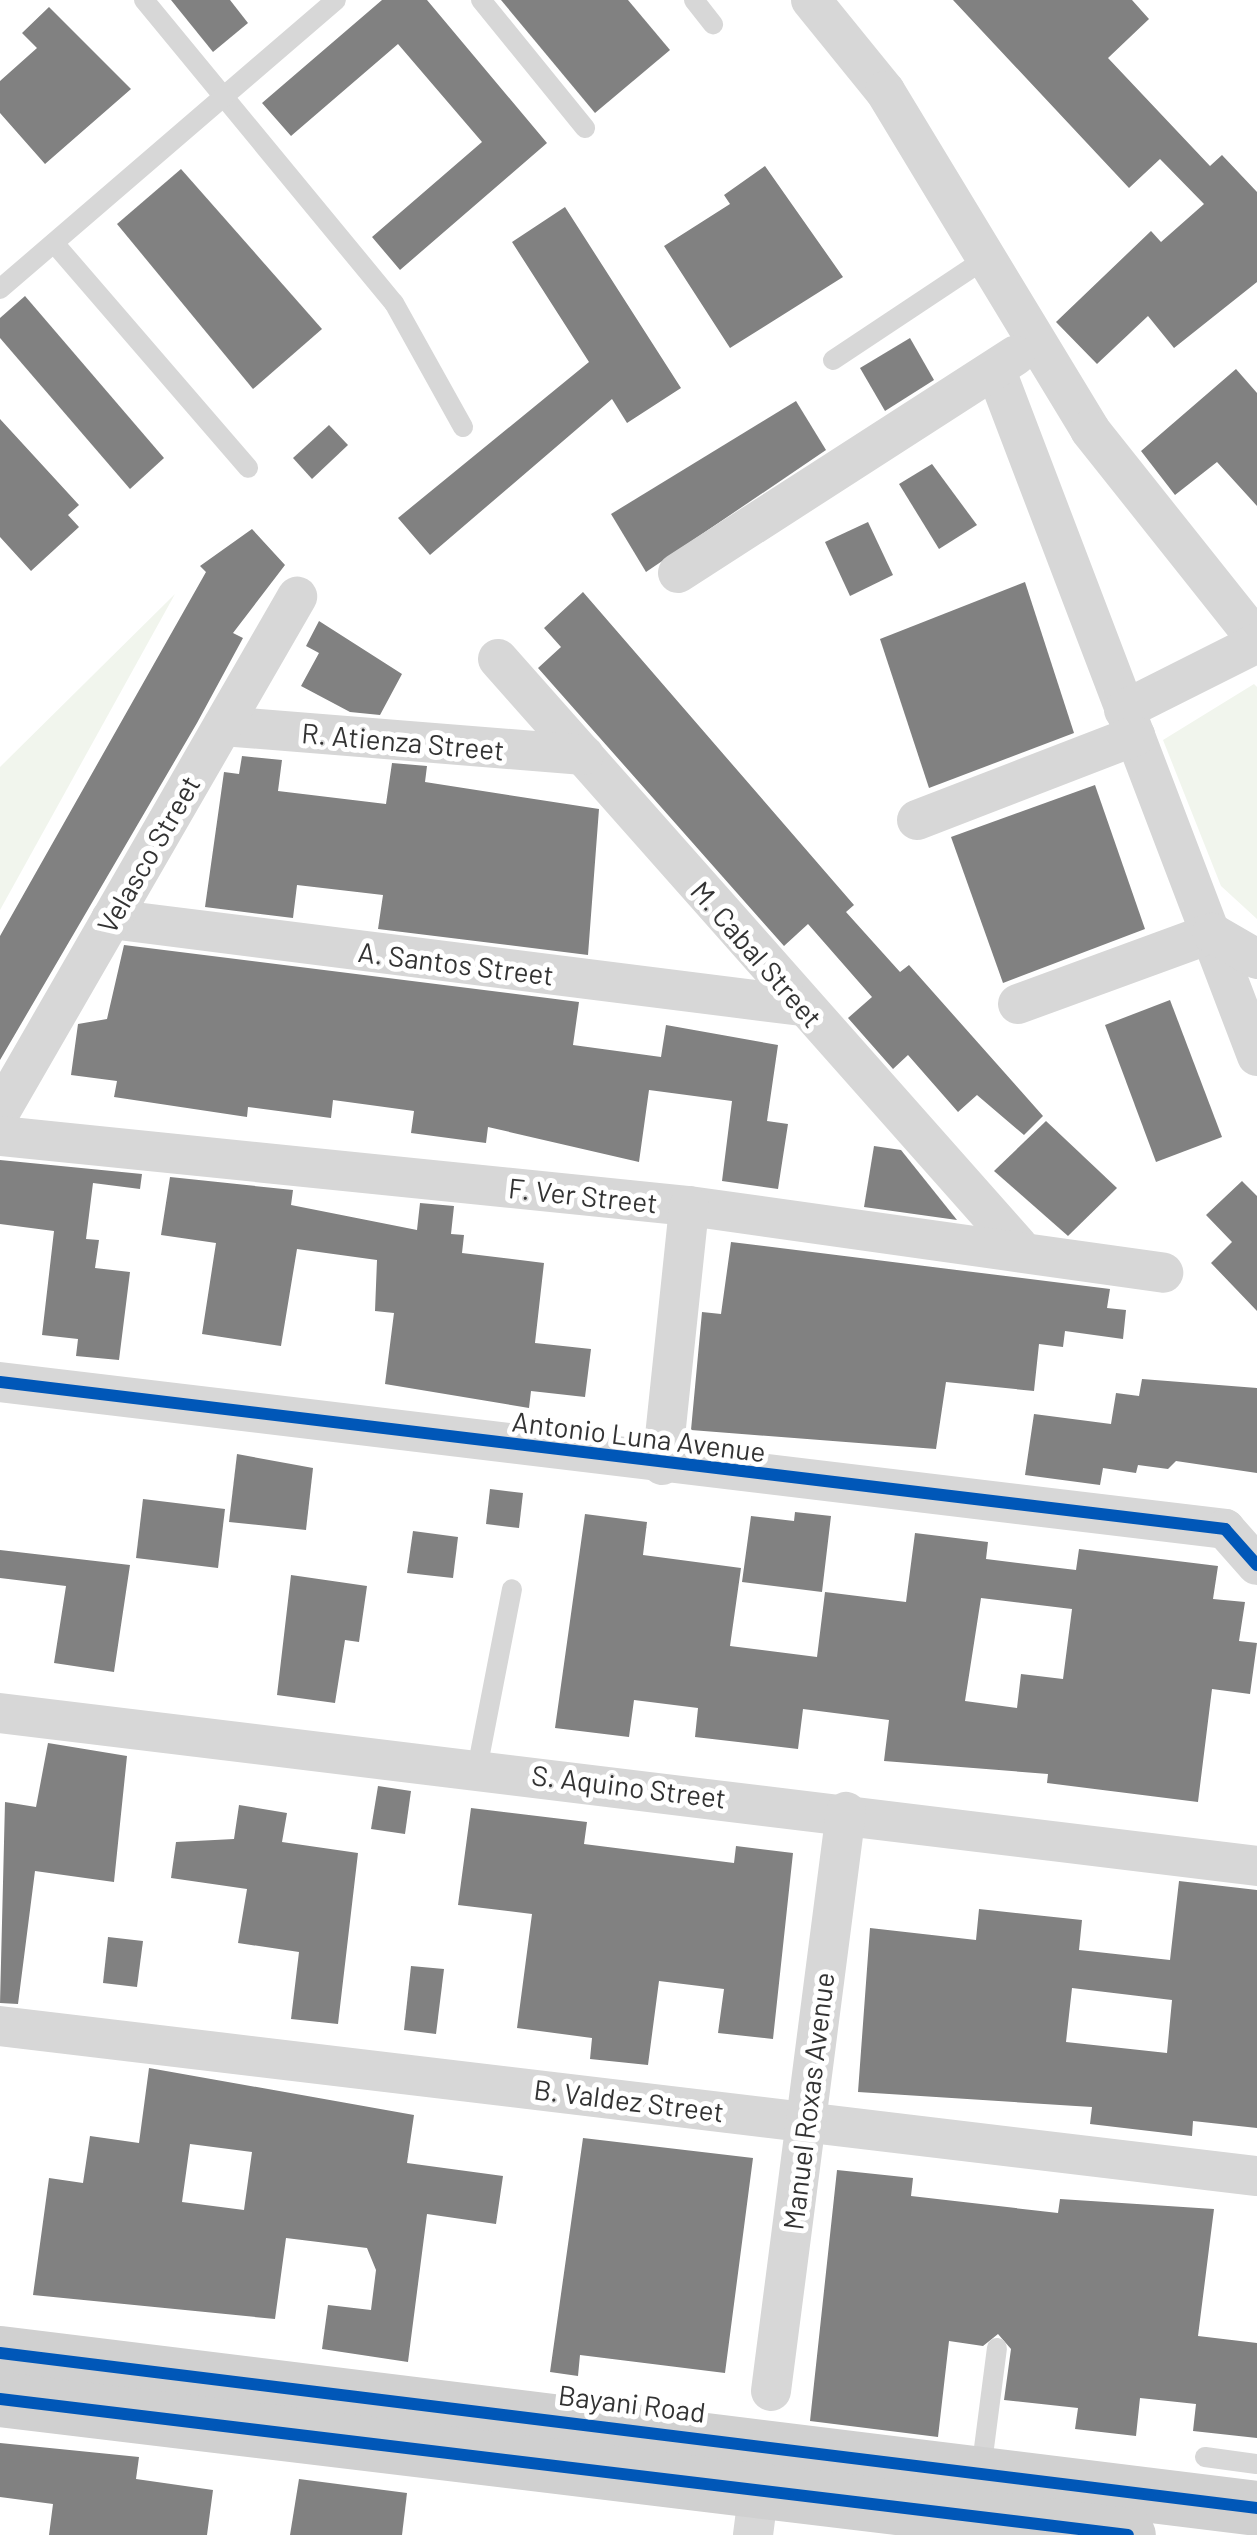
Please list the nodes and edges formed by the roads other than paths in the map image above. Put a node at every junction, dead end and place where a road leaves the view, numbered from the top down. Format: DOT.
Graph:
graph roads {
  1 [pos="144,0"];
  2 [pos="336,0"];
  3 [pos="480,0"];
  4 [pos="694,0"];
  5 [pos="811,0"];
  6 [pos="713,24"];
  7 [pos="226,96"];
  8 [pos="585,128"];
  9 [pos="54,243"];
  10 [pos="982,261"];
  11 [pos="0,289"];
  12 [pos="1032,344"];
  13 [pos="833,360"];
  14 [pos="996,371"];
  15 [pos="464,428"];
  16 [pos="248,468"];
  17 [pos="678,573"];
  18 [pos="296,597"];
  19 [pos="1257,641"];
  20 [pos="498,659"];
  21 [pos="1129,723"];
  22 [pos="222,726"];
  23 [pos="584,756"];
  24 [pos="917,820"];
  25 [pos="111,919"];
  26 [pos="1212,933"];
  27 [pos="1257,960"];
  28 [pos="1018,1004"];
  29 [pos="802,1006"];
  30 [pos="1257,1056"];
  31 [pos="0,1112"];
  32 [pos="0,1136"];
  33 [pos="689,1206"];
  34 [pos="1018,1246"];
  35 [pos="1163,1273"];
  36 [pos="0,1382"];
  37 [pos="662,1465"];
  38 [pos="1257,1564"];
  39 [pos="512,1589"];
  40 [pos="0,1713"];
  41 [pos="477,1768"];
  42 [pos="846,1812"];
  43 [pos="1257,1866"];
  44 [pos="0,2026"];
  45 [pos="804,2120"];
  46 [pos="1257,2176"];
  47 [pos="997,2348"];
  48 [pos="0,2353"];
  49 [pos="0,2398"];
  50 [pos="1205,2457"];
  51 [pos="762,2464"];
  52 [pos="1257,2464"];
  53 [pos="980,2471"];
  54 [pos="1257,2508"];
  55 [pos="897,2521"];
  56 [pos="1128,2535"];
  1 -- 7 [label="lane"];
  2 -- 7 [label="lane"];
  3 -- 8 [label="lane"];
  4 -- 6 [label="lane"];
  5 -- 10 [label="street"];
  7 -- 9 [label="lane"];
  7 -- 15 [label="lane"];
  9 -- 11 [label="lane"];
  9 -- 16 [label="lane"];
  10 -- 12 [label="street"];
  10 -- 13 [label="lane"];
  12 -- 14 [label="street"];
  12 -- 19 [label="street"];
  14 -- 17 [label="street"];
  14 -- 21 [label="street"];
  18 -- 22 [label="street, Velasco Street"];
  19 -- 21 [label="street"];
  20 -- 23 [label="street, M. Cabal Street"];
  21 -- 24 [label="street"];
  21 -- 26 [label="street"];
  22 -- 23 [label="street, R. Atienza Street"];
  22 -- 25 [label="street, Velasco Street"];
  23 -- 29 [label="street, M. Cabal Street"];
  25 -- 29 [label="street, A. Santos Street"];
  25 -- 31 [label="street, Velasco Street"];
  26 -- 27 [label="street"];
  26 -- 28 [label="street"];
  26 -- 30 [label="street"];
  29 -- 34 [label="street, M. Cabal Street"];
  32 -- 33 [label="street, F. Ver Street"];
  33 -- 34 [label="street, F. Ver Street"];
  33 -- 37 [label="street"];
  34 -- 35 [label="street, F. Ver Street"];
  36 -- 37 [label="street, Antonio Luna Avenue"];
  37 -- 38 [label="street, Antonio Luna Avenue"];
  39 -- 41 [label="lane"];
  40 -- 41 [label="street, S. Aquino Street"];
  41 -- 42 [label="street, S. Aquino Street"];
  42 -- 43 [label="street, S. Aquino Street"];
  42 -- 45 [label="street, Manuel Roxas Avenue"];
  44 -- 45 [label="street, B. Valdez Street"];
  45 -- 46 [label="street, B. Valdez Street"];
  45 -- 51 [label="street, Manuel Roxas Avenue"];
  47 -- 53 [label="lane"];
  48 -- 51 [label="main road, Bayani Road"];
  49 -- 51 [label="main road, Bayani Road"];
  50 -- 52 [label="lane"];
  51 -- 53 [label="main road, Bayani Road"];
  51 -- 55 [label="main road, Bayani Road"];
  53 -- 54 [label="main road, Bayani Road"];
  55 -- 56 [label="main road, Bayani Road"];
}
